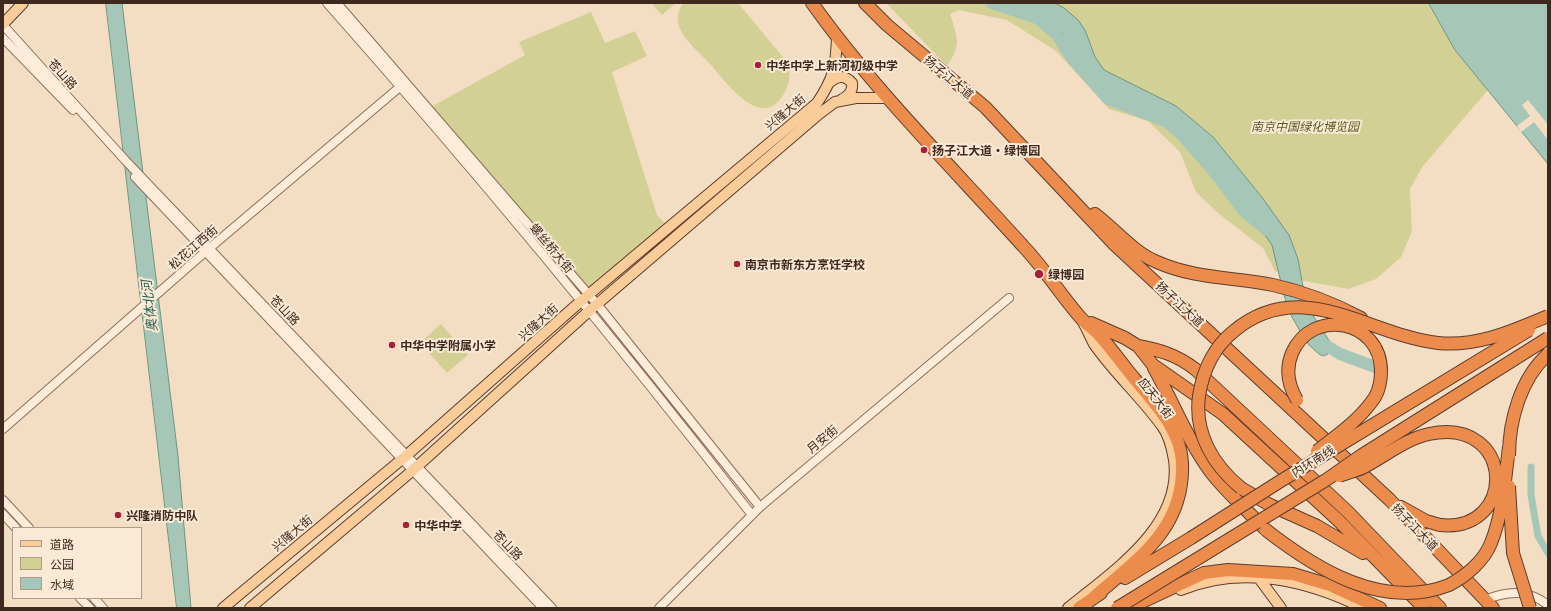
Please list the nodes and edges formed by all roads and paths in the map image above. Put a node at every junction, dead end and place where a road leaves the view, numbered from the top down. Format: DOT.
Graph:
graph roads {
  1 [pos="23,3"];
  2 [pos="327,3"];
  3 [pos="337,3"];
  4 [pos="806,3"];
  5 [pos="812,3"];
  6 [pos="865,3"];
  7 [pos="826,24"];
  8 [pos="3,25"];
  9 [pos="837,37"];
  10 [pos="3,38"];
  11 [pos="829,83"];
  12 [pos="400,86"];
  13 [pos="888,98"];
  14 [pos="835,102"];
  15 [pos="125,163"];
  16 [pos="1069,196"];
  17 [pos="207,250"];
  18 [pos="585,298"];
  19 [pos="1009,298"];
  20 [pos="593,307"];
  21 [pos="1548,317"];
  22 [pos="1081,319"];
  23 [pos="1367,322"];
  24 [pos="1548,338"];
  25 [pos="1138,346"];
  26 [pos="1548,354"];
  27 [pos="1153,365"];
  28 [pos="1306,421"];
  29 [pos="3,430"];
  30 [pos="1509,447"];
  31 [pos="404,457"];
  32 [pos="415,469"];
  33 [pos="1326,480"];
  34 [pos="1279,482"];
  35 [pos="3,500"];
  36 [pos="1390,500"];
  37 [pos="760,507"];
  38 [pos="3,514"];
  39 [pos="752,515"];
  40 [pos="15,527"];
  41 [pos="28,527"];
  42 [pos="1380,564"];
  43 [pos="1259,574"];
  44 [pos="1094,597"];
  45 [pos="81,599"];
  46 [pos="95,599"];
  47 [pos="1489,604"];
  48 [pos="1548,605"];
  49 [pos="90,608"];
  50 [pos="103,608"];
  51 [pos="223,608"];
  52 [pos="250,608"];
  53 [pos="543,608"];
  54 [pos="552,608"];
  55 [pos="659,608"];
  56 [pos="1068,608"];
  57 [pos="1079,608"];
  58 [pos="1118,608"];
  59 [pos="1129,608"];
  60 [pos="1138,608"];
  61 [pos="1281,608"];
  62 [pos="1363,608"];
  63 [pos="1380,608"];
  64 [pos="1424,608"];
  65 [pos="1440,608"];
  66 [pos="1530,608"];
  1 -- 8 [label="main road"];
  2 -- 12 [label="street, 螺丝桥大街"];
  3 -- 18 [label="street, 螺丝桥大街"];
  4 -- 7 [label="highway"];
  5 -- 7 [label="highway"];
  6 -- 16 [label="highway, 扬子江大道"];
  7 -- 9 [label="highway"];
  8 -- 15 [label="street, 苍山路"];
  9 -- 11 [label="main road, 兴隆大街"];
  9 -- 13 [label="highway"];
  10 -- 15 [label="street, 苍山路"];
  11 -- 14 [label="main road"];
  11 -- 18 [label="main road, 兴隆大街"];
  12 -- 17 [label="street, 松花江西街"];
  12 -- 18 [label="street, 螺丝桥大街"];
  13 -- 14 [label="main road, 兴隆大街"];
  13 -- 22 [label="highway"];
  14 -- 20 [label="main road, 兴隆大街"];
  15 -- 17 [label="street, 苍山路"];
  16 -- 23 [label="highway, bridge"];
  16 -- 28 [label="highway, 扬子江大道"];
  17 -- 29 [label="street, 松花江西街"];
  17 -- 31 [label="street, 苍山路"];
  18 -- 20 [label="street, 螺丝桥大街"];
  18 -- 31 [label="main road, 兴隆大街"];
  19 -- 37 [label="street, 月安街"];
  20 -- 32 [label="main road, 兴隆大街"];
  20 -- 37 [label="street, 螺丝桥大街"];
  20 -- 39 [label="street, 螺丝桥大街"];
  21 -- 23 [label="highway, bridge"];
  21 -- 34 [label="highway, 内环南线, bridge"];
  22 -- 25 [label="highway"];
  22 -- 44 [label="highway"];
  22 -- 56 [label="main road, 应天大街"];
  23 -- 42 [label="highway, bridge"];
  24 -- 33 [label="highway, 内环南线, bridge"];
  25 -- 27 [label="highway"];
  25 -- 65 [label="highway"];
  26 -- 30 [label="highway, bridge"];
  27 -- 30 [label="highway, bridge"];
  27 -- 42 [label="highway"];
  28 -- 34 [label="highway, bridge"];
  28 -- 36 [label="highway, 扬子江大道"];
  30 -- 66 [label="highway, bridge"];
  31 -- 32 [label="street, 苍山路"];
  31 -- 51 [label="main road, 兴隆大街"];
  32 -- 52 [label="main road, 兴隆大街"];
  32 -- 53 [label="street, 苍山路"];
  32 -- 54 [label="street, 苍山路"];
  33 -- 36 [label="highway, bridge"];
  33 -- 58 [label="highway, 内环南线, bridge"];
  34 -- 44 [label="highway, 内环南线, bridge"];
  35 -- 41 [label="street"];
  36 -- 47 [label="highway, 扬子江大道"];
  37 -- 39 [label="street, 月安街"];
  38 -- 40 [label="street"];
  39 -- 55 [label="street, 月安街"];
  42 -- 64 [label="highway"];
  43 -- 59 [label="highway"];
  43 -- 60 [label="main road"];
  43 -- 61 [label="main road"];
  43 -- 62 [label="main road"];
  43 -- 63 [label="highway"];
  44 -- 57 [label="highway, 内环南线"];
  45 -- 49 [label="street"];
  46 -- 50 [label="street"];
  47 -- 48 [label="street"];
}
